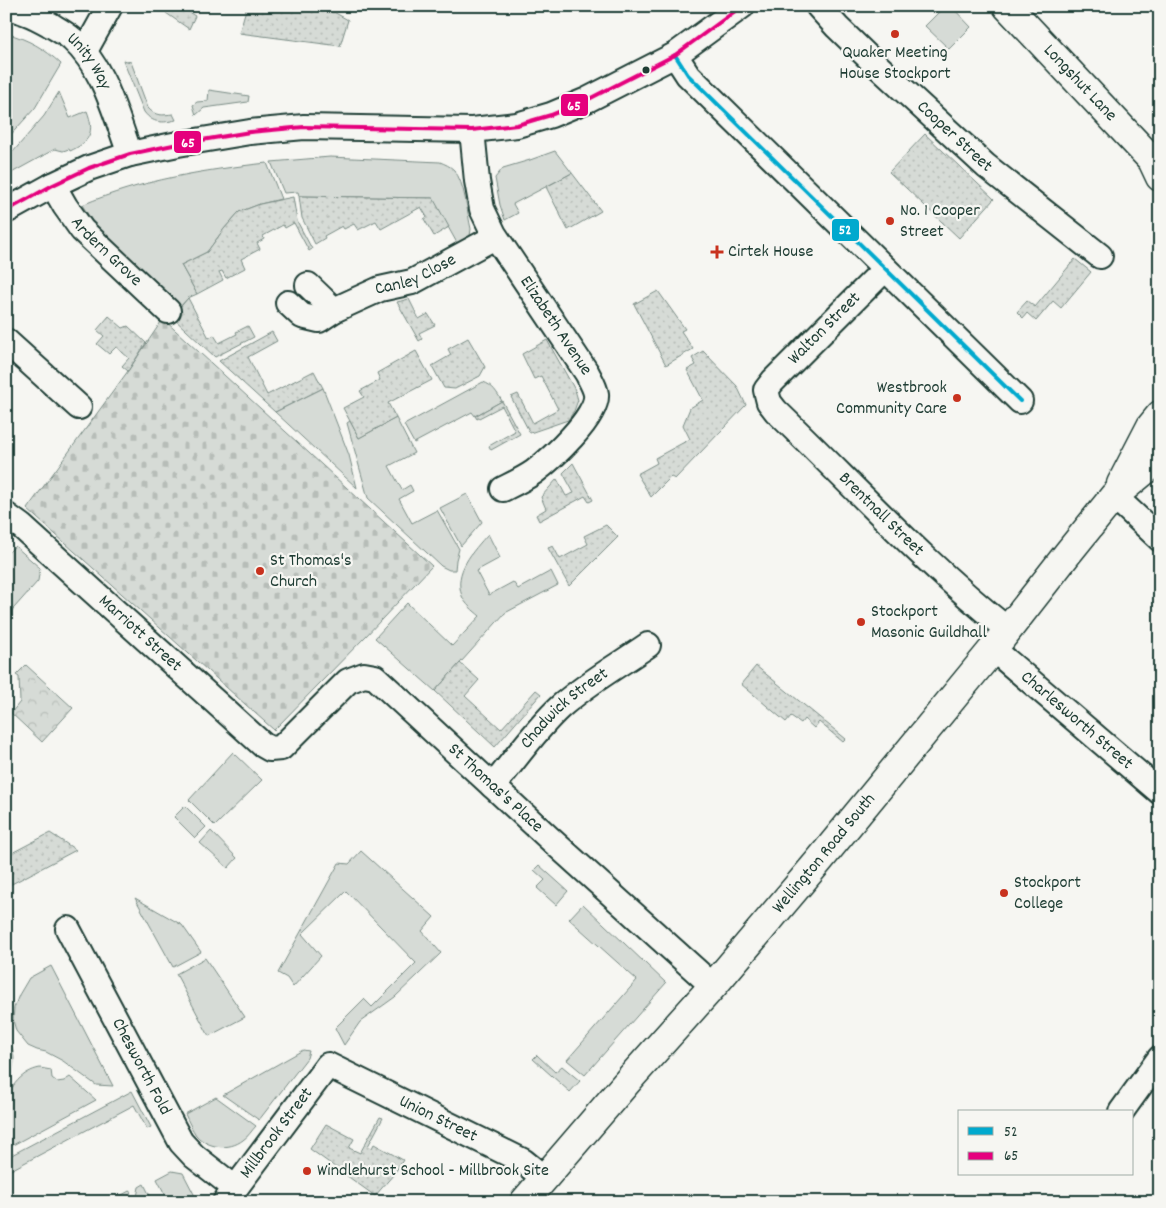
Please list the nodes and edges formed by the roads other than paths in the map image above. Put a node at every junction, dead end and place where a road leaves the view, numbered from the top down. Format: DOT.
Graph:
graph roads {
  1 [pos="110,6"];
  2 [pos="742,6"];
  3 [pos="818,6"];
  4 [pos="1007,6"];
  5 [pos="6,8"];
  6 [pos="85,51"];
  7 [pos="675,54"];
  8 [pos="472,130"];
  9 [pos="130,154"];
  10 [pos="1157,167"];
  11 [pos="53,185"];
  12 [pos="6,211"];
  13 [pos="495,237"];
  14 [pos="1100,256"];
  15 [pos="885,269"];
  16 [pos="308,285"];
  17 [pos="288,304"];
  18 [pos="334,310"];
  19 [pos="168,311"];
  20 [pos="6,341"];
  21 [pos="766,390"];
  22 [pos="1020,402"];
  23 [pos="79,407"];
  24 [pos="1160,415"];
  25 [pos="1160,458"];
  26 [pos="503,489"];
  27 [pos="1114,496"];
  28 [pos="6,515"];
  29 [pos="1160,539"];
  30 [pos="1001,639"];
  31 [pos="648,645"];
  32 [pos="276,749"];
  33 [pos="493,786"];
  34 [pos="1160,792"];
  35 [pos="68,929"];
  36 [pos="713,986"];
  37 [pos="1160,1058"];
  38 [pos="328,1064"];
  39 [pos="1122,1110"];
  40 [pos="544,1178"];
  41 [pos="230,1195"];
  42 [pos="524,1202"];
  1 -- 6 [label="street"];
  2 -- 7 [label="street"];
  3 -- 14 [label="street, Cooper Street"];
  4 -- 10 [label="main road, Longshut Lane"];
  5 -- 6 [label="street, Unity Way"];
  6 -- 9 [label="street, Unity Way"];
  7 -- 8 [label="street"];
  7 -- 15 [label="street"];
  8 -- 9 [label="street"];
  8 -- 13 [label="street, Elizabeth Avenue"];
  9 -- 11 [label="street"];
  11 -- 12 [label="street"];
  11 -- 19 [label="street, Ardern Grove"];
  13 -- 18 [label="street, Canley Close"];
  13 -- 26 [label="street, Elizabeth Avenue"];
  15 -- 21 [label="street, Walton Street"];
  15 -- 22 [label="street"];
  16 -- 18 [label="street"];
  17 -- 18 [label="street, Canley Close"];
  20 -- 23 [label="street"];
  21 -- 30 [label="street, Brentnall Street"];
  24 -- 27 [label="main road, Wellington Road South"];
  25 -- 27 [label="main road, Wellington Road South"];
  27 -- 29 [label="street"];
  27 -- 30 [label="main road, Wellington Road South"];
  28 -- 32 [label="street, Marriott Street"];
  30 -- 34 [label="street, Charlesworth Street"];
  30 -- 36 [label="main road, Wellington Road South"];
  31 -- 33 [label="street, Chadwick Street"];
  32 -- 33 [label="street, St Thomas's Place"];
  33 -- 36 [label="street, St Thomas's Place"];
  35 -- 41 [label="street, Chesworth Fold"];
  36 -- 40 [label="main road, Wellington Road South"];
  37 -- 39 [label="street"];
  38 -- 40 [label="street, Union Street"];
  38 -- 41 [label="street, Millbrook Street"];
  40 -- 42 [label="main road, Wellington Road South"];
}
